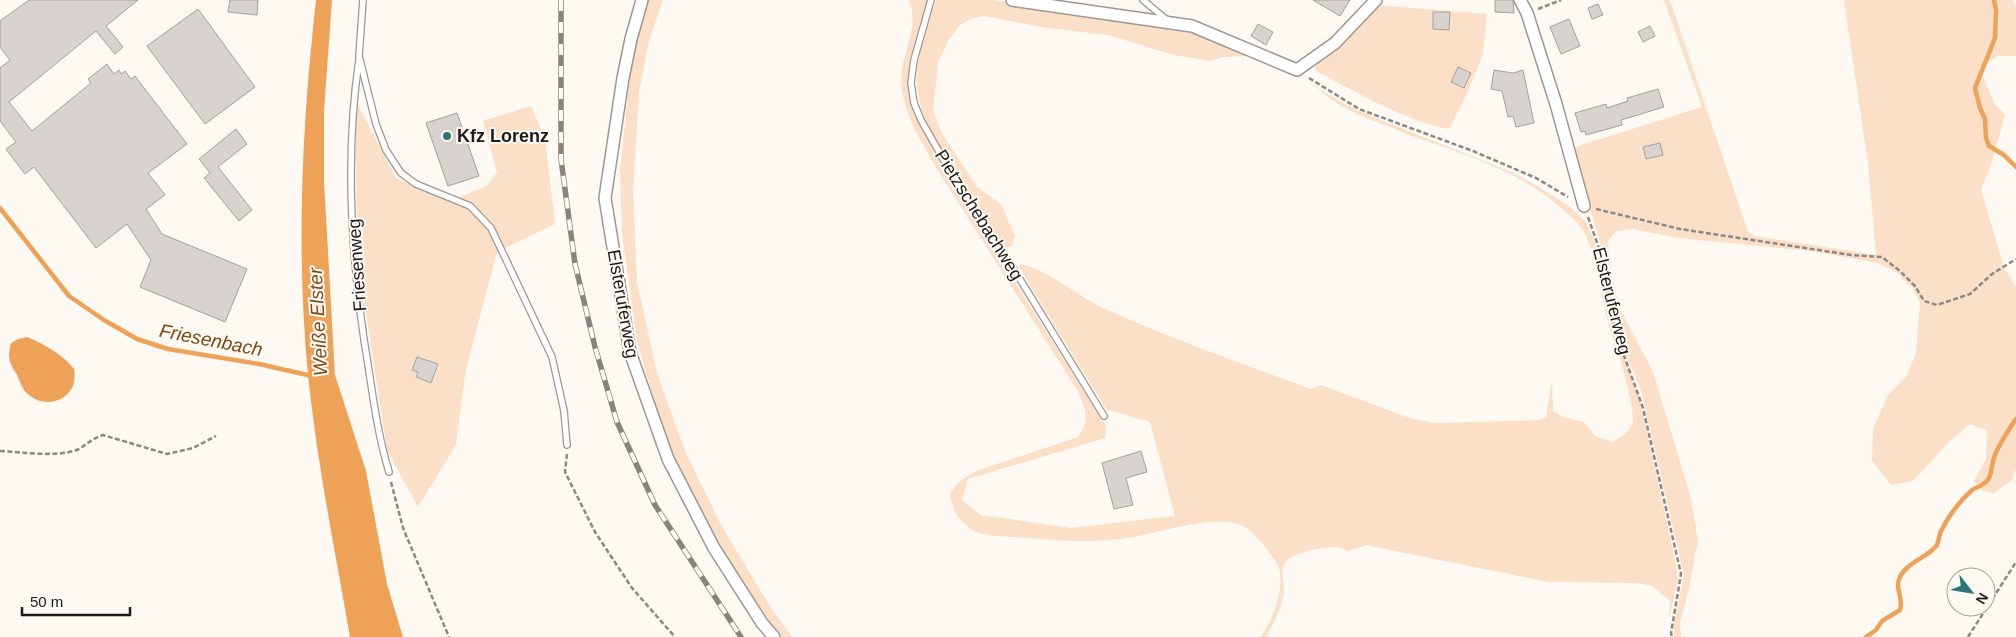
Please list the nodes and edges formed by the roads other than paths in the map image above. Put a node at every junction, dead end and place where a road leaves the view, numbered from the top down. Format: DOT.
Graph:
graph roads {
  1 [pos="363,0"];
  2 [pos="642,0"];
  3 [pos="931,0"];
  4 [pos="1012,0"];
  5 [pos="1144,0"];
  6 [pos="1376,0"];
  7 [pos="1520,0"];
  8 [pos="1171,22"];
  9 [pos="359,56"];
  10 [pos="1584,206"];
  11 [pos="1104,416"];
  12 [pos="567,445"];
  13 [pos="389,472"];
  14 [pos="774,637"];
  1 -- 9 [label="lane, Friesenweg"];
  2 -- 14 [label="street, Elsteruferweg"];
  3 -- 11 [label="lane, Pietzschebachweg"];
  4 -- 8 [label="street"];
  5 -- 8 [label="lane"];
  6 -- 8 [label="street"];
  7 -- 10 [label="street"];
  9 -- 12 [label="lane, Friesenweg"];
  9 -- 13 [label="lane, Friesenweg"];
}
